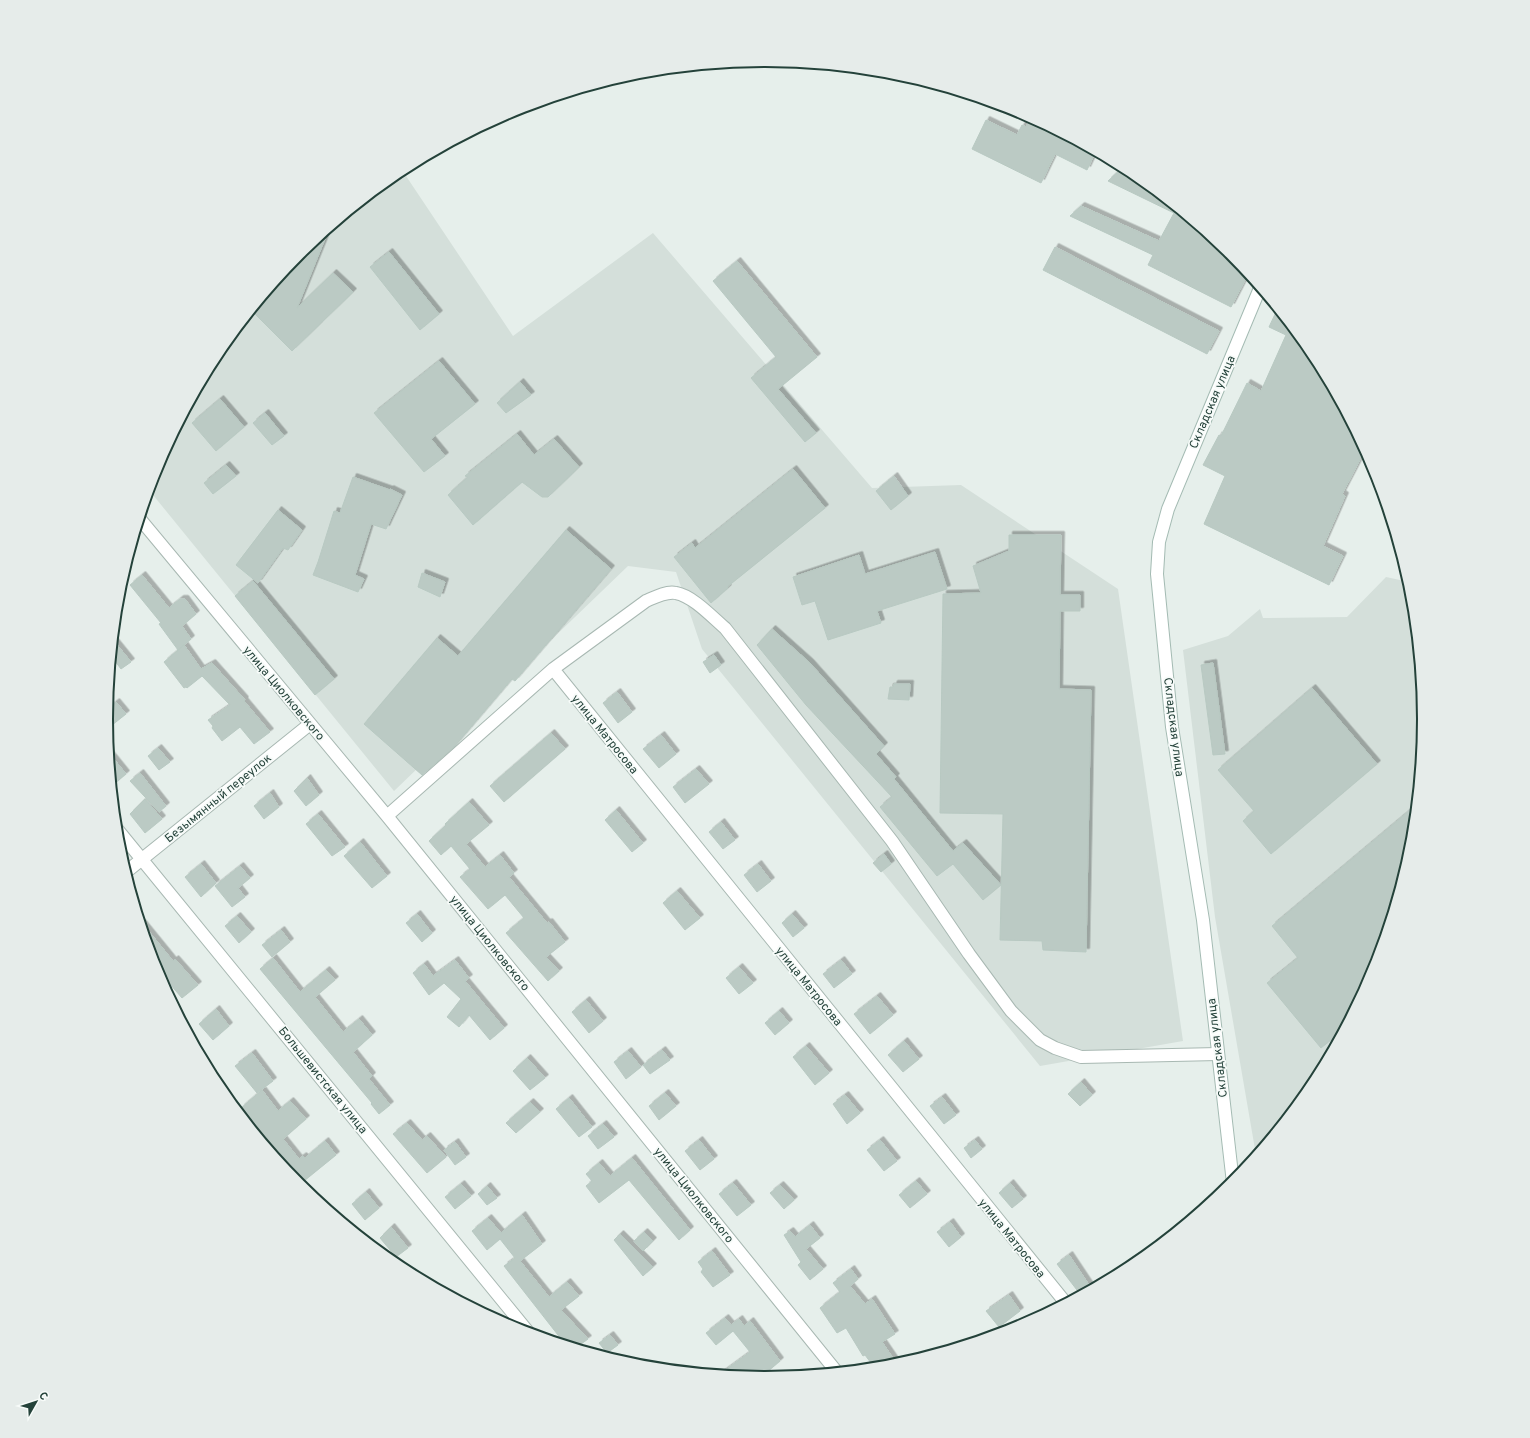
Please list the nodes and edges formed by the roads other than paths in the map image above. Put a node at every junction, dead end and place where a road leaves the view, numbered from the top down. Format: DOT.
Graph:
graph roads {
  1 [pos="1258,293"];
  2 [pos="143,523"];
  3 [pos="552,669"];
  4 [pos="310,724"];
  5 [pos="387,816"];
  6 [pos="125,838"];
  7 [pos="142,859"];
  8 [pos="131,868"];
  9 [pos="1218,1054"];
  10 [pos="1232,1174"];
  11 [pos="1063,1299"];
  12 [pos="521,1323"];
  13 [pos="833,1367"];
  1 -- 9 [label="street, Складская улица"];
  2 -- 4 [label="street, улица Циолковского"];
  3 -- 5 [label="street"];
  3 -- 9 [label="street"];
  3 -- 11 [label="street, улица Матросова"];
  4 -- 5 [label="street, улица Циолковского"];
  4 -- 7 [label="street, Безымянный переулок"];
  5 -- 13 [label="street, улица Циолковского"];
  6 -- 7 [label="street, Большевистская улица"];
  7 -- 8 [label="street, Безымянный переулок"];
  7 -- 12 [label="street, Большевистская улица"];
  9 -- 10 [label="street, Складская улица"];
}
